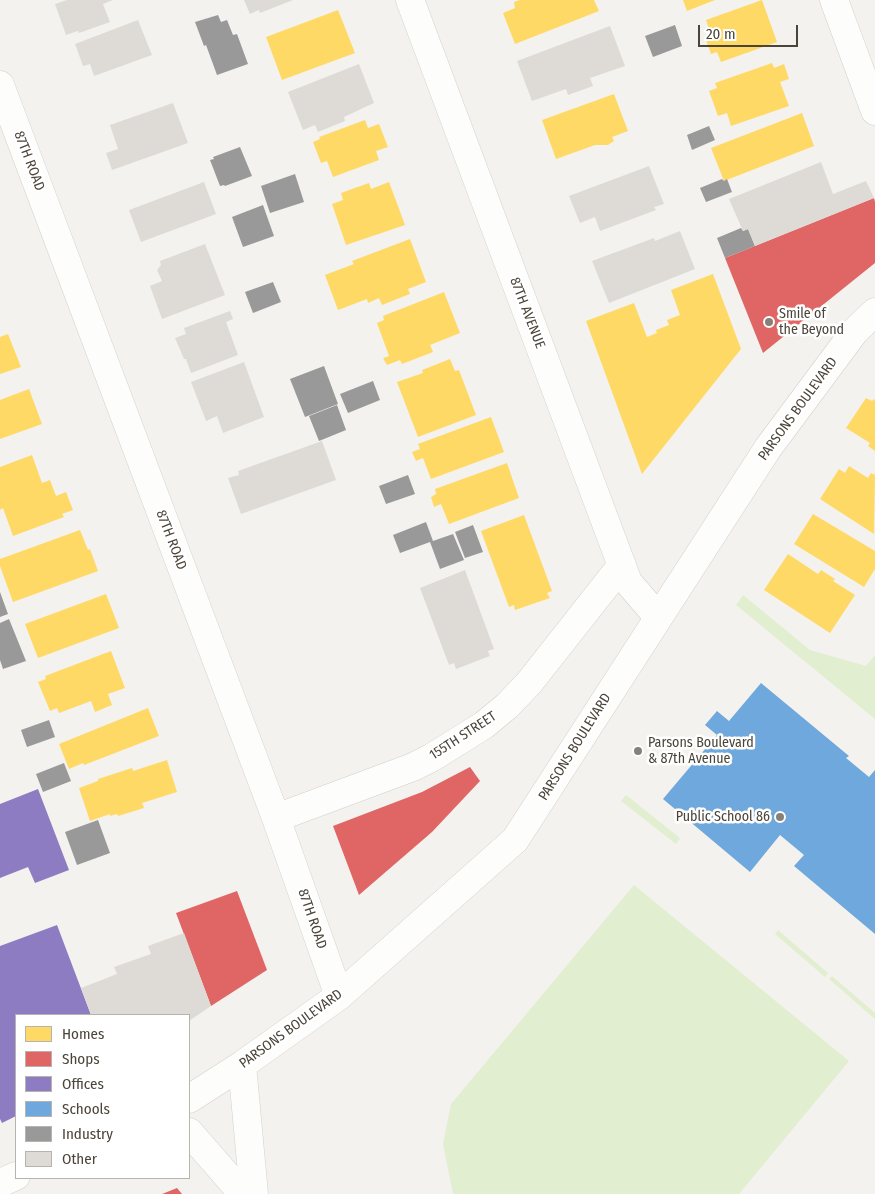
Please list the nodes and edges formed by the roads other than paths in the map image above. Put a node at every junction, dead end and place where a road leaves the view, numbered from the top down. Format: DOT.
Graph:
graph roads {
  1 [pos="410,0"];
  2 [pos="834,0"];
  3 [pos="0,85"];
  4 [pos="875,111"];
  5 [pos="875,312"];
  6 [pos="865,337"];
  7 [pos="622,565"];
  8 [pos="658,617"];
  9 [pos="276,818"];
  10 [pos="339,996"];
  11 [pos="242,1066"];
  12 [pos="190,1098"];
  13 [pos="190,1133"];
  14 [pos="15,1176"];
  15 [pos="0,1183"];
  16 [pos="243,1194"];
  17 [pos="254,1194"];
  1 -- 7 [label="street, 87TH AVENUE"];
  2 -- 4 [label="street"];
  3 -- 9 [label="street, 87TH ROAD"];
  5 -- 6 [label="street, PARSONS BOULEVARD"];
  6 -- 8 [label="street, PARSONS BOULEVARD"];
  7 -- 8 [label="street, 87TH AVENUE"];
  7 -- 9 [label="street, 155TH STREET"];
  8 -- 10 [label="street, PARSONS BOULEVARD"];
  9 -- 10 [label="street, 87TH ROAD"];
  10 -- 11 [label="street, PARSONS BOULEVARD"];
  11 -- 12 [label="street, PARSONS BOULEVARD"];
  11 -- 17 [label="street"];
  13 -- 16 [label="street"];
  14 -- 15 [label="street"];
}
